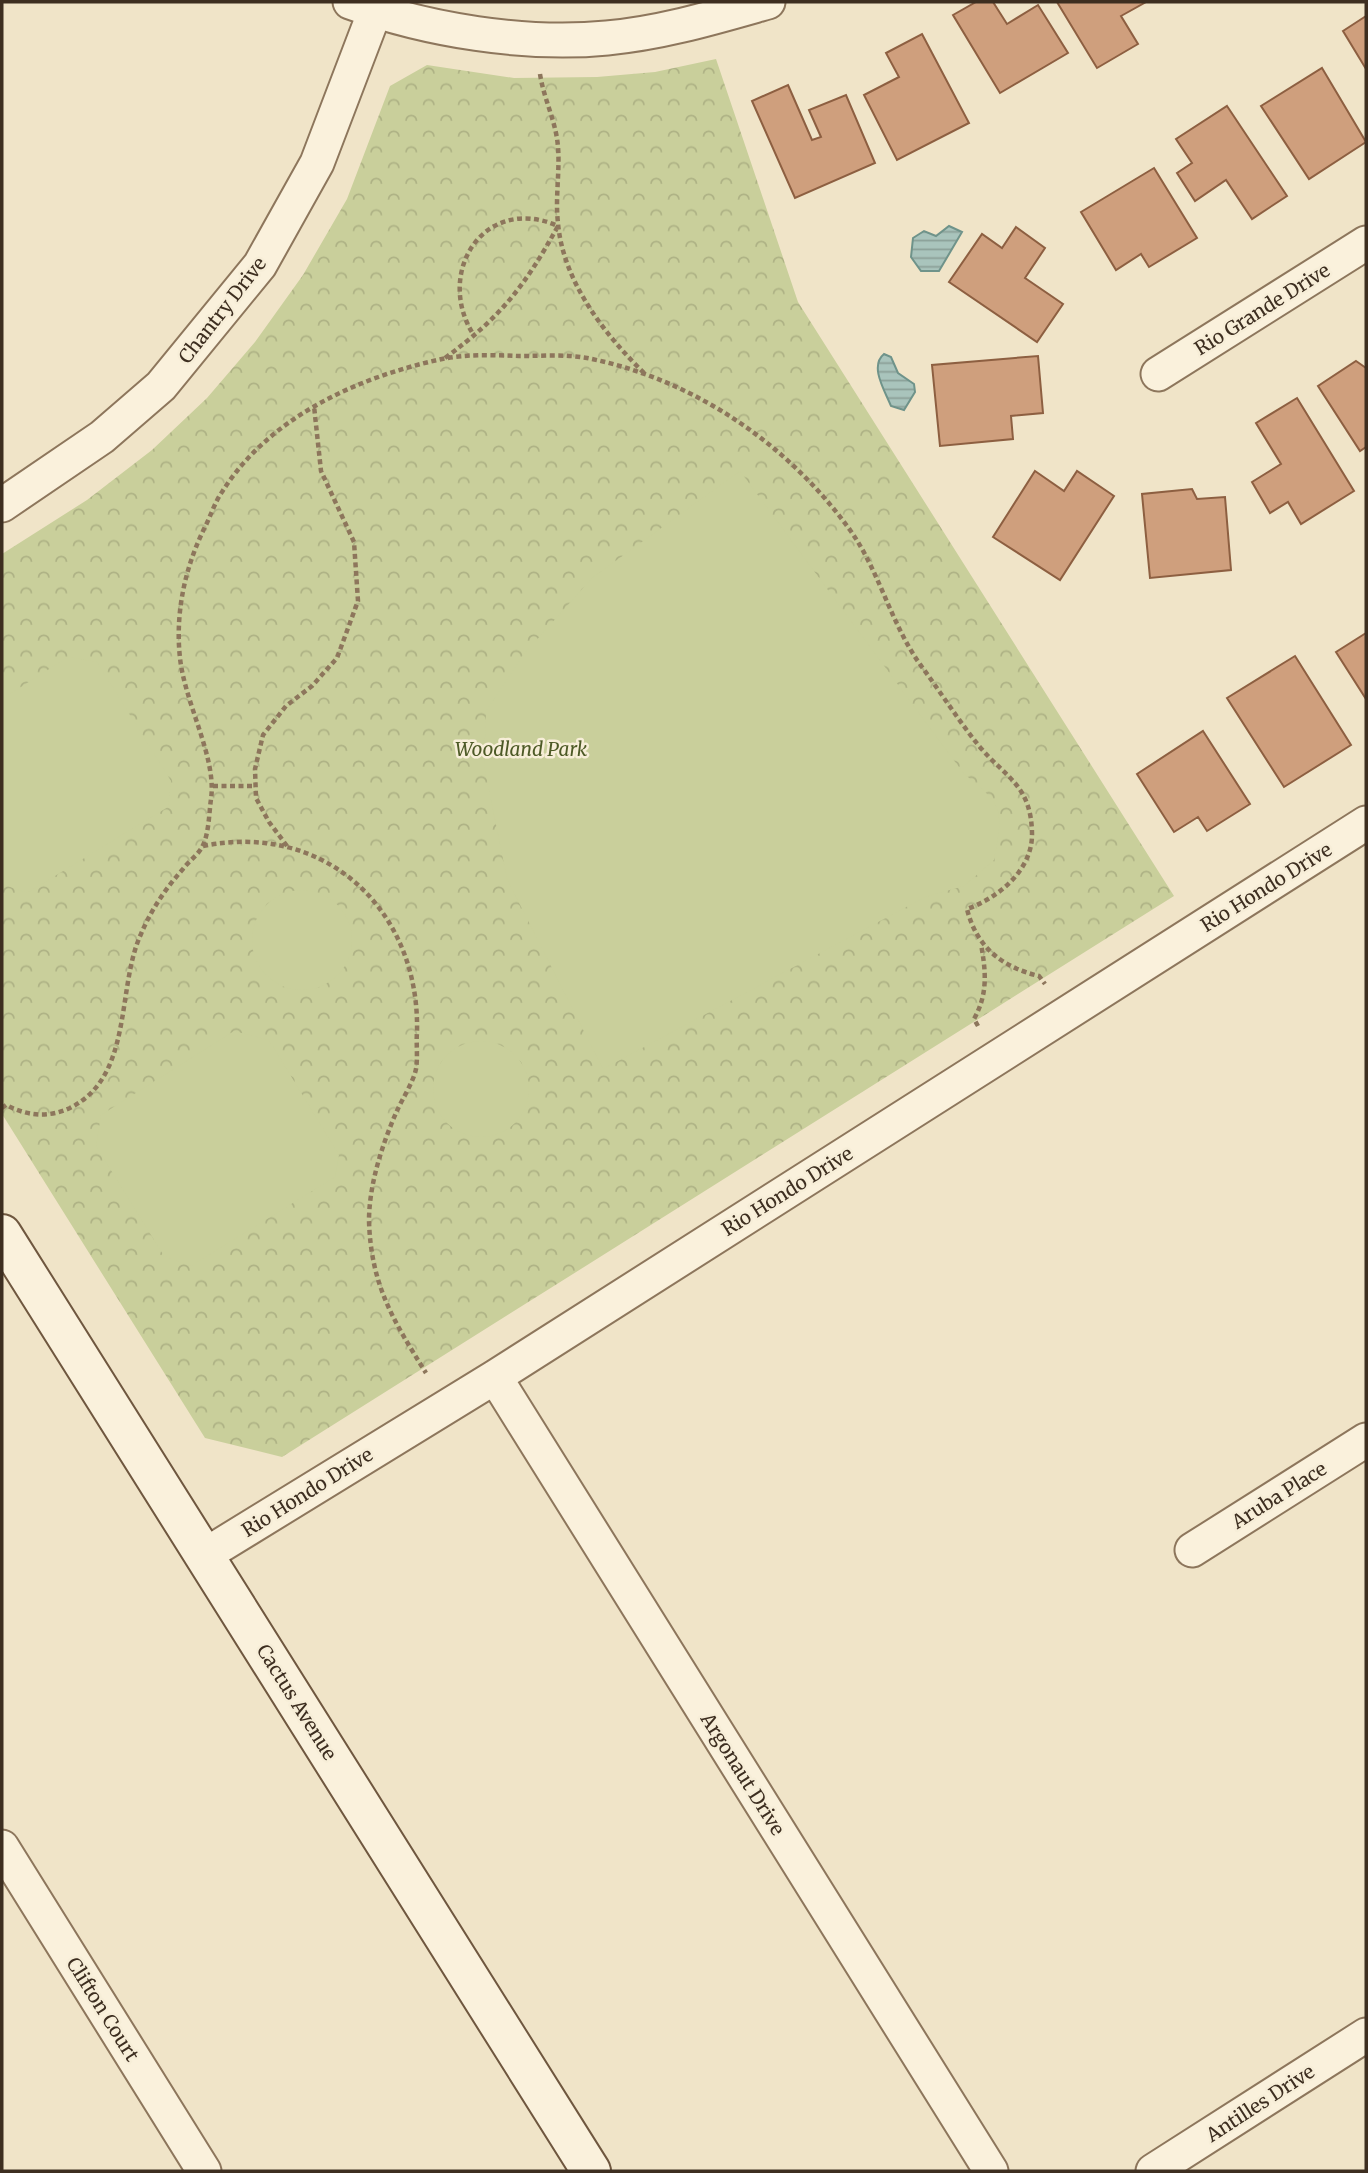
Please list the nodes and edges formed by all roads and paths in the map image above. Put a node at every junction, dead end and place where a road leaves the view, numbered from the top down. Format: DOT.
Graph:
graph roads {
  1 [pos="768,2"];
  2 [pos="363,6"];
  3 [pos="540,73"];
  4 [pos="558,226"];
  5 [pos="1366,243"];
  6 [pos="474,337"];
  7 [pos="444,359"];
  8 [pos="1158,374"];
  9 [pos="646,376"];
  10 [pos="314,406"];
  11 [pos="2,505"];
  12 [pos="213,786"];
  13 [pos="255,786"];
  14 [pos="1366,823"];
  15 [pos="203,846"];
  16 [pos="287,846"];
  17 [pos="981,944"];
  18 [pos="1045,984"];
  19 [pos="978,1026"];
  20 [pos="2,1108"];
  21 [pos="2,1234"];
  22 [pos="426,1373"];
  23 [pos="495,1377"];
  24 [pos="1366,1440"];
  25 [pos="1192,1550"];
  26 [pos="205,1555"];
  27 [pos="2,1847"];
  28 [pos="1366,2035"];
  29 [pos="204,2171"];
  30 [pos="591,2171"];
  31 [pos="991,2171"];
  32 [pos="1153,2171"];
  1 -- 2 [label="street"];
  2 -- 11 [label="street, Chantry Drive"];
  3 -- 4 [label="path"];
  4 -- 6 [label="path"];
  4 -- 6 [label="path"];
  4 -- 9 [label="path"];
  5 -- 8 [label="street, Rio Grande Drive"];
  6 -- 7 [label="path"];
  7 -- 9 [label="path"];
  7 -- 10 [label="path"];
  9 -- 17 [label="path"];
  10 -- 12 [label="path"];
  10 -- 13 [label="path"];
  12 -- 13 [label="path"];
  12 -- 15 [label="path"];
  13 -- 16 [label="path"];
  14 -- 23 [label="street, Rio Hondo Drive"];
  15 -- 16 [label="path"];
  15 -- 20 [label="path"];
  16 -- 22 [label="path"];
  17 -- 18 [label="path"];
  17 -- 19 [label="path"];
  21 -- 26 [label="main road, Cactus Avenue"];
  23 -- 26 [label="street, Rio Hondo Drive"];
  23 -- 31 [label="street, Argonaut Drive"];
  24 -- 25 [label="street, Aruba Place"];
  26 -- 30 [label="main road, Cactus Avenue"];
  27 -- 29 [label="street, Clifton Court"];
  28 -- 32 [label="street, Antilles Drive"];
}
